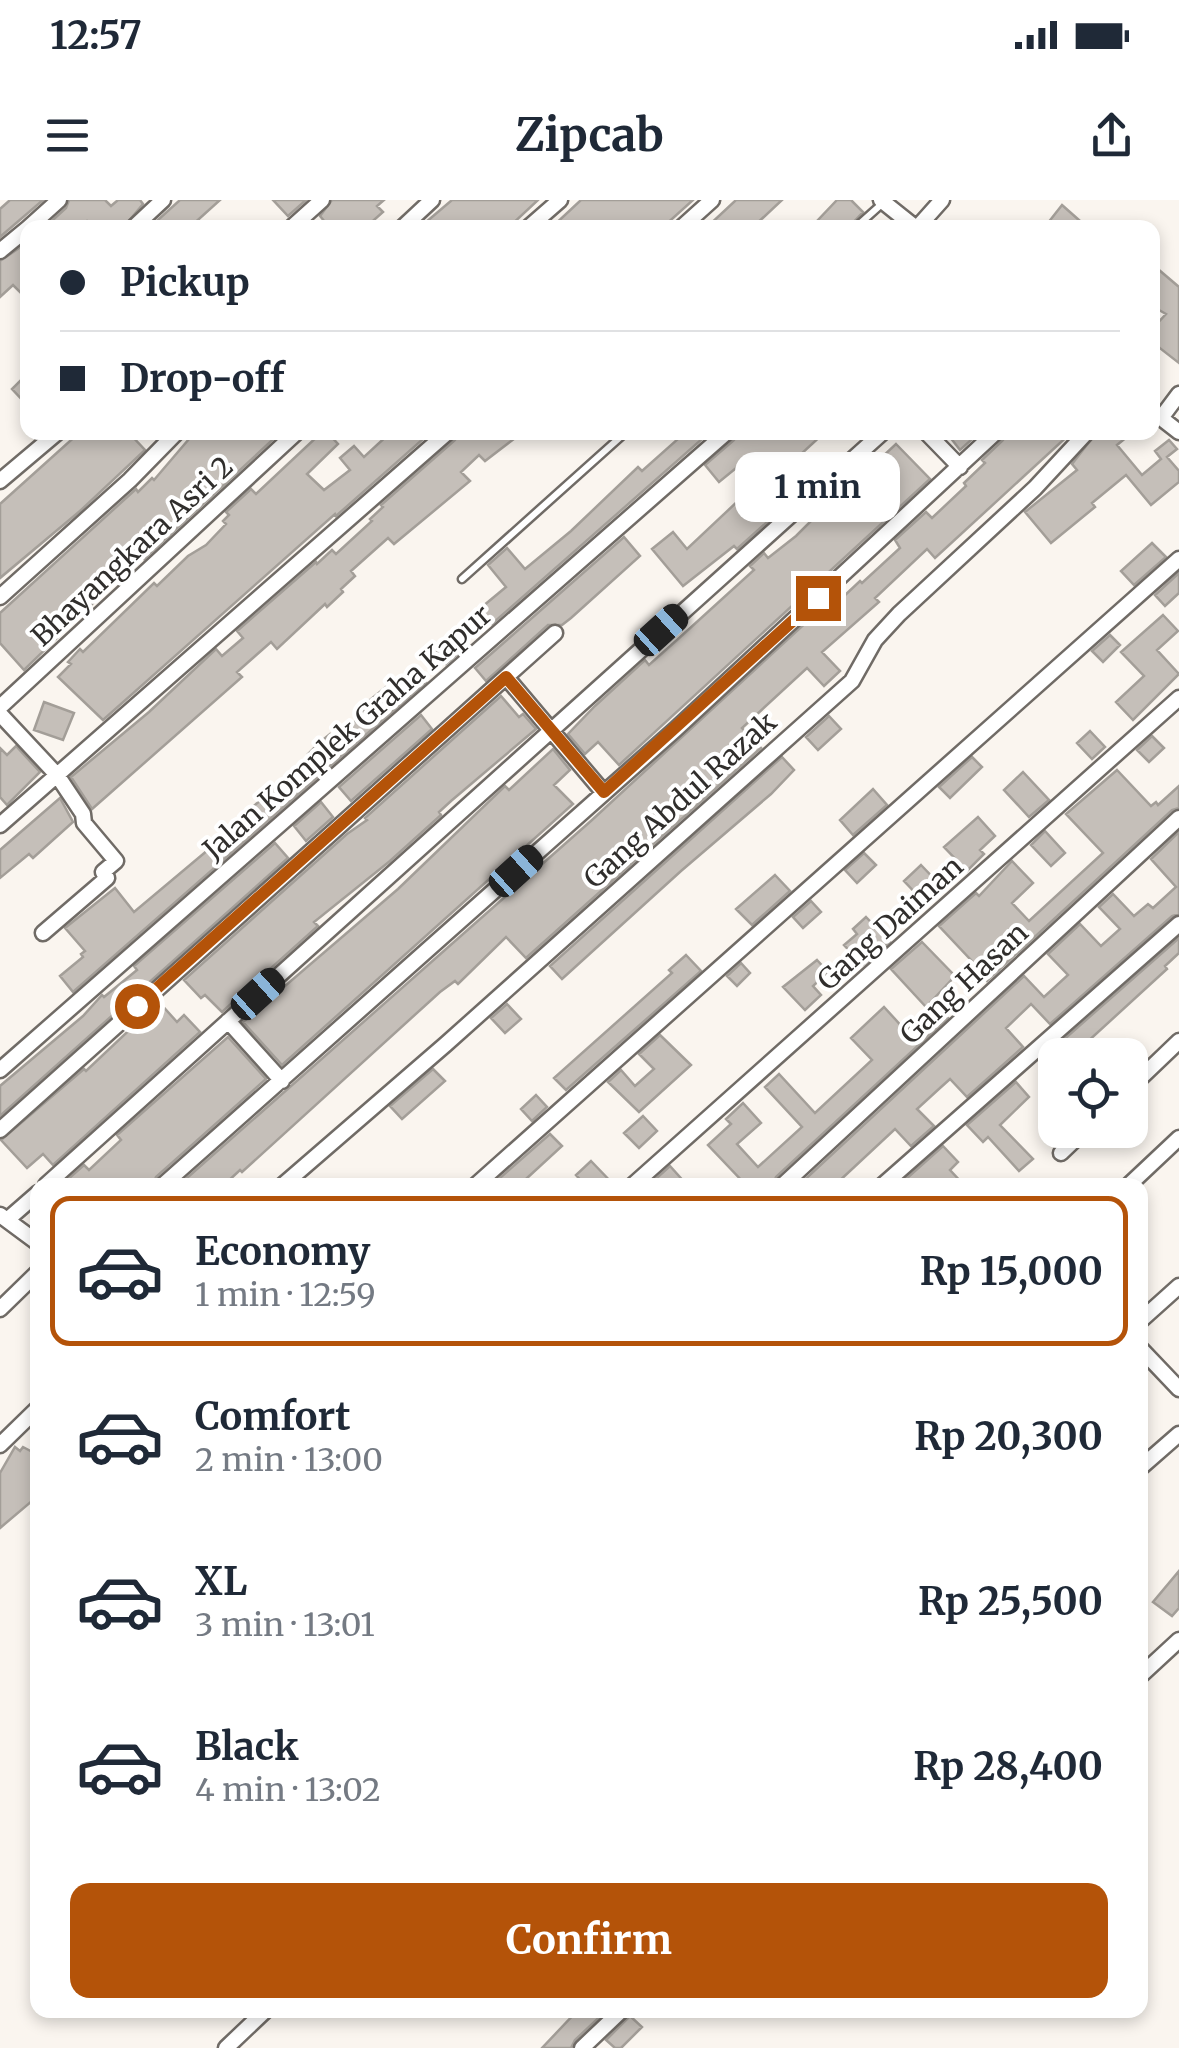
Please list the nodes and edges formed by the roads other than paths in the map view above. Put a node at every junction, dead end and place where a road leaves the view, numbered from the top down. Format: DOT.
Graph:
graph roads {
  1 [pos="58,200"];
  2 [pos="163,200"];
  3 [pos="322,200"];
  4 [pos="432,200"];
  5 [pos="560,200"];
  6 [pos="712,200"];
  7 [pos="942,200"];
  8 [pos="882,201"];
  9 [pos="37,220"];
  10 [pos="142,220"];
  11 [pos="300,220"];
  12 [pos="411,220"];
  13 [pos="537,220"];
  14 [pos="690,220"];
  15 [pos="864,220"];
  16 [pos="906,220"];
  17 [pos="923,220"];
  18 [pos="20,235"];
  19 [pos="0,251"];
  20 [pos="1179,394"];
  21 [pos="1160,412"];
  22 [pos="49,440"];
  23 [pos="169,440"];
  24 [pos="288,440"];
  25 [pos="439,440"];
  26 [pos="617,440"];
  27 [pos="718,440"];
  28 [pos="874,440"];
  29 [pos="934,440"];
  30 [pos="988,440"];
  31 [pos="1080,440"];
  32 [pos="960,467"];
  33 [pos="0,481"];
  34 [pos="1179,558"];
  35 [pos="462,579"];
  36 [pos="0,597"];
  37 [pos="555,633"];
  38 [pos="506,677"];
  39 [pos="1179,698"];
  40 [pos="0,710"];
  41 [pos="550,730"];
  42 [pos="56,776"];
  43 [pos="604,792"];
  44 [pos="1179,818"];
  45 [pos="0,825"];
  46 [pos="1179,924"];
  47 [pos="43,933"];
  48 [pos="228,1021"];
  49 [pos="1179,1042"];
  50 [pos="0,1070"];
  51 [pos="1148,1071"];
  52 [pos="282,1081"];
  53 [pos="0,1130"];
  54 [pos="1179,1138"];
  55 [pos="1066,1148"];
  56 [pos="1061,1153"];
  57 [pos="54,1178"];
  58 [pos="172,1178"];
  59 [pos="291,1178"];
  60 [pos="484,1178"];
  61 [pos="640,1178"];
  62 [pos="791,1178"];
  63 [pos="891,1178"];
  64 [pos="1136,1178"];
  65 [pos="30,1199"];
  66 [pos="4,1218"];
  67 [pos="30,1237"];
  68 [pos="30,1280"];
  69 [pos="1179,1286"];
  70 [pos="0,1309"];
  71 [pos="1148,1314"];
  72 [pos="1148,1356"];
  73 [pos="1179,1389"];
  74 [pos="30,1416"];
  75 [pos="1179,1434"];
  76 [pos="0,1445"];
  77 [pos="1148,1461"];
  78 [pos="1179,1640"];
  79 [pos="1148,1669"];
  80 [pos="258,2018"];
  81 [pos="614,2018"];
  82 [pos="226,2048"];
  83 [pos="582,2048"];
  1 -- 9 [label="street"];
  2 -- 10 [label="street"];
  3 -- 11 [label="street"];
  4 -- 12 [label="street"];
  5 -- 13 [label="street"];
  6 -- 14 [label="street"];
  7 -- 17 [label="street"];
  8 -- 15 [label="lane"];
  8 -- 16 [label="street"];
  18 -- 19 [label="street"];
  20 -- 21 [label="street"];
  22 -- 33 [label="street"];
  23 -- 36 [label="street, Bhayangkara Asri 2"];
  24 -- 40 [label="street, Bhayangkara Asri 2"];
  25 -- 42 [label="street"];
  26 -- 35 [label="lane"];
  27 -- 50 [label="street, Jalan Komplek Graha Kapur"];
  28 -- 41 [label="street"];
  29 -- 32 [label="street"];
  30 -- 32 [label="street"];
  31 -- 59 [label="street, Gang Abdul Razak"];
  32 -- 43 [label="street"];
  34 -- 60 [label="street"];
  37 -- 38 [label="street"];
  38 -- 41 [label="street"];
  38 -- 53 [label="street"];
  39 -- 61 [label="street, Gang Daiman"];
  40 -- 42 [label="street"];
  41 -- 43 [label="street"];
  41 -- 48 [label="street"];
  42 -- 45 [label="street"];
  42 -- 47 [label="street"];
  43 -- 52 [label="street"];
  44 -- 62 [label="street, Gang Hasan"];
  46 -- 63 [label="street"];
  48 -- 52 [label="street"];
  48 -- 57 [label="street"];
  49 -- 51 [label="street"];
  52 -- 58 [label="street"];
  54 -- 64 [label="street"];
  55 -- 56 [label="street"];
  65 -- 66 [label="street"];
  66 -- 67 [label="street"];
  68 -- 70 [label="street"];
  69 -- 71 [label="street"];
  72 -- 73 [label="street"];
  74 -- 76 [label="street"];
  75 -- 77 [label="street"];
  78 -- 79 [label="street"];
  80 -- 82 [label="street"];
  81 -- 83 [label="street"];
}
